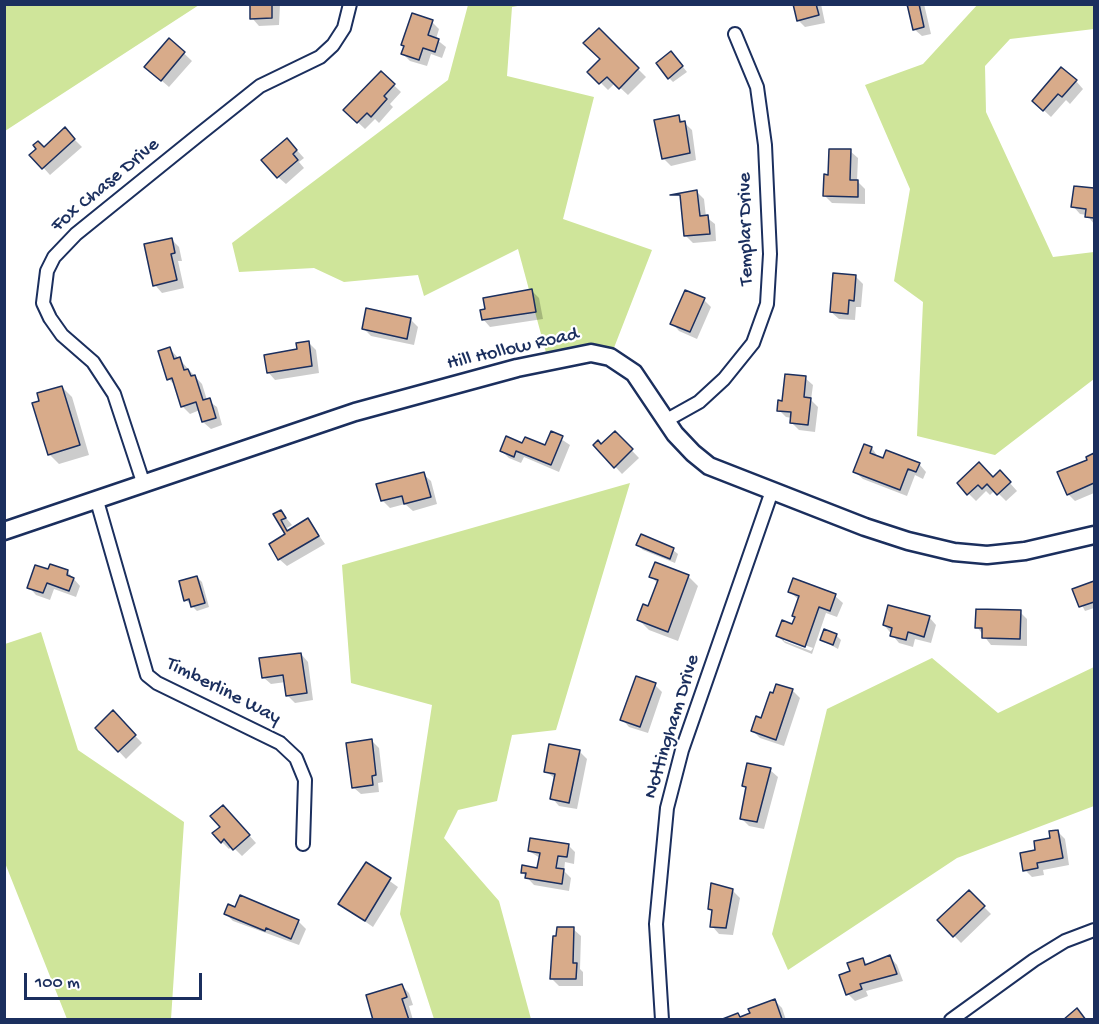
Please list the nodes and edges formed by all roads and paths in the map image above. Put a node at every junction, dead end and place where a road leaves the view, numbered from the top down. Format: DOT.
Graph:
graph roads {
  1 [pos="350,4"];
  2 [pos="735,34"];
  3 [pos="665,421"];
  4 [pos="144,485"];
  5 [pos="772,491"];
  6 [pos="97,501"];
  7 [pos="4,531"];
  8 [pos="1095,535"];
  9 [pos="303,844"];
  10 [pos="1095,930"];
  11 [pos="662,1020"];
  12 [pos="951,1020"];
  1 -- 4 [label="street, Fox Chase Drive"];
  2 -- 3 [label="street, Templar Drive"];
  3 -- 4 [label="street, Hill Hollow Road"];
  3 -- 5 [label="street, Hill Hollow Road"];
  4 -- 6 [label="street, Hill Hollow Road"];
  5 -- 8 [label="street, Hill Hollow Road"];
  5 -- 11 [label="street, Nottingham Drive"];
  6 -- 7 [label="street, Hill Hollow Road"];
  6 -- 9 [label="street, Timberline Way"];
  10 -- 12 [label="street"];
}
